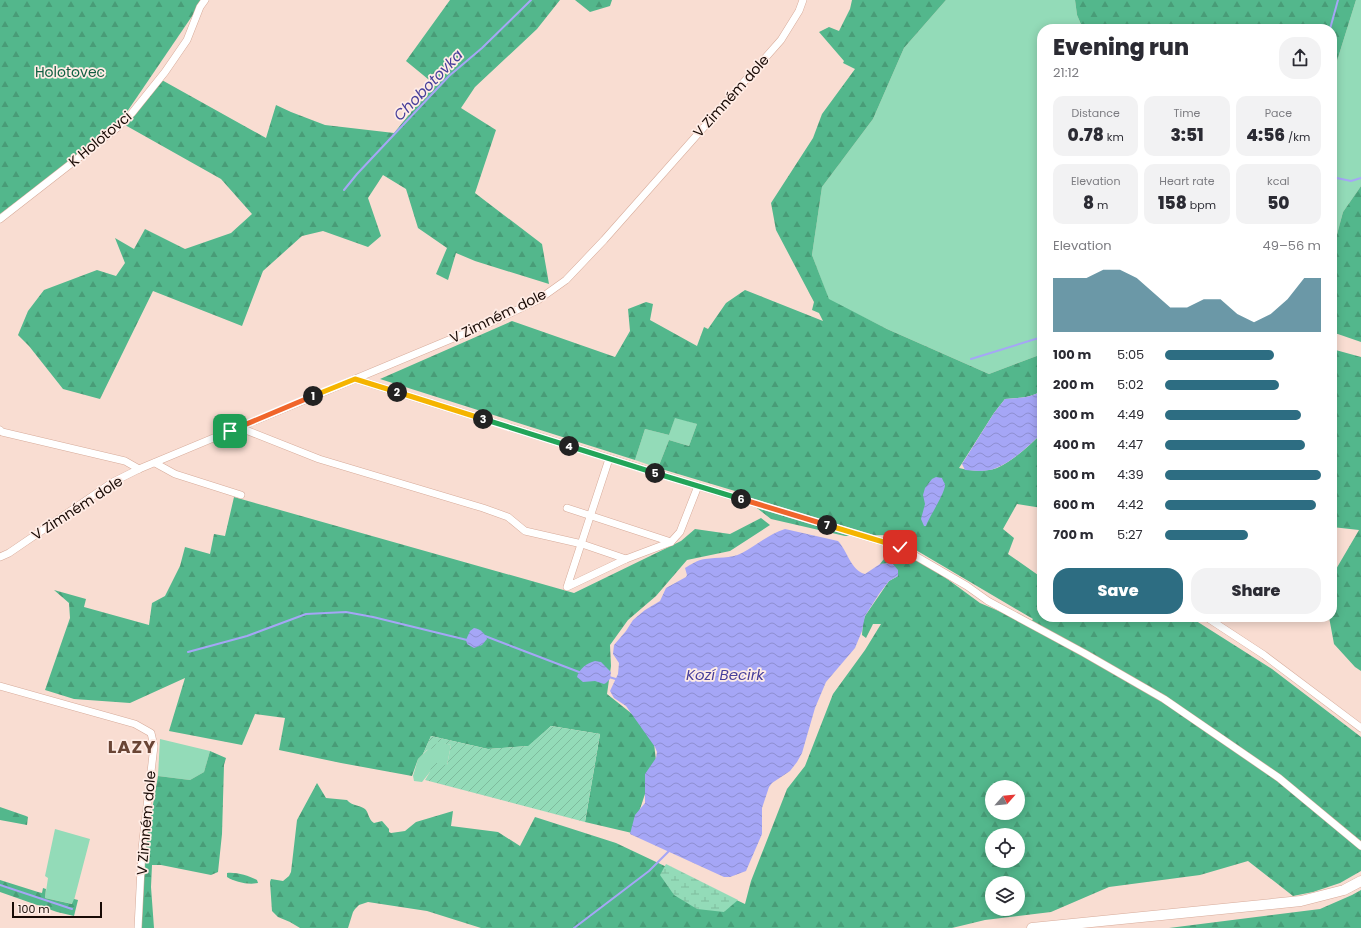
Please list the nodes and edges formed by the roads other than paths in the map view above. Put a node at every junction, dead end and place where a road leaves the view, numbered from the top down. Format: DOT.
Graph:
graph roads {
  1 [pos="205,0"];
  2 [pos="803,0"];
  3 [pos="0,219"];
  4 [pos="355,379"];
  5 [pos="238,427"];
  6 [pos="0,430"];
  7 [pos="610,458"];
  8 [pos="155,463"];
  9 [pos="139,469"];
  10 [pos="698,486"];
  11 [pos="240,495"];
  12 [pos="567,508"];
  13 [pos="591,516"];
  14 [pos="671,542"];
  15 [pos="582,544"];
  16 [pos="0,557"];
  17 [pos="626,560"];
  18 [pos="1214,622"];
  19 [pos="0,686"];
  20 [pos="1361,728"];
  21 [pos="1361,846"];
  22 [pos="1361,881"];
  23 [pos="1099,925"];
  24 [pos="138,928"];
  25 [pos="1032,928"];
  1 -- 3 [label="street, K Holotovci"];
  2 -- 4 [label="street, V Zimném dole"];
  4 -- 5 [label="street, V Zimném dole"];
  4 -- 7 [label="street"];
  5 -- 8 [label="street, V Zimném dole"];
  5 -- 15 [label="street"];
  6 -- 9 [label="street"];
  7 -- 10 [label="street"];
  7 -- 13 [label="street"];
  8 -- 9 [label="street, V Zimném dole"];
  8 -- 11 [label="street"];
  9 -- 16 [label="street, V Zimném dole"];
  10 -- 14 [label="street"];
  10 -- 21 [label="street"];
  12 -- 13 [label="street"];
  13 -- 14 [label="street"];
  13 -- 15 [label="street"];
  14 -- 17 [label="street"];
  15 -- 17 [label="street"];
  15 -- 17 [label="street"];
  18 -- 20 [label="street"];
  19 -- 24 [label="street, V Zimném dole"];
  22 -- 23 [label="street"];
  23 -- 25 [label="street"];
}
